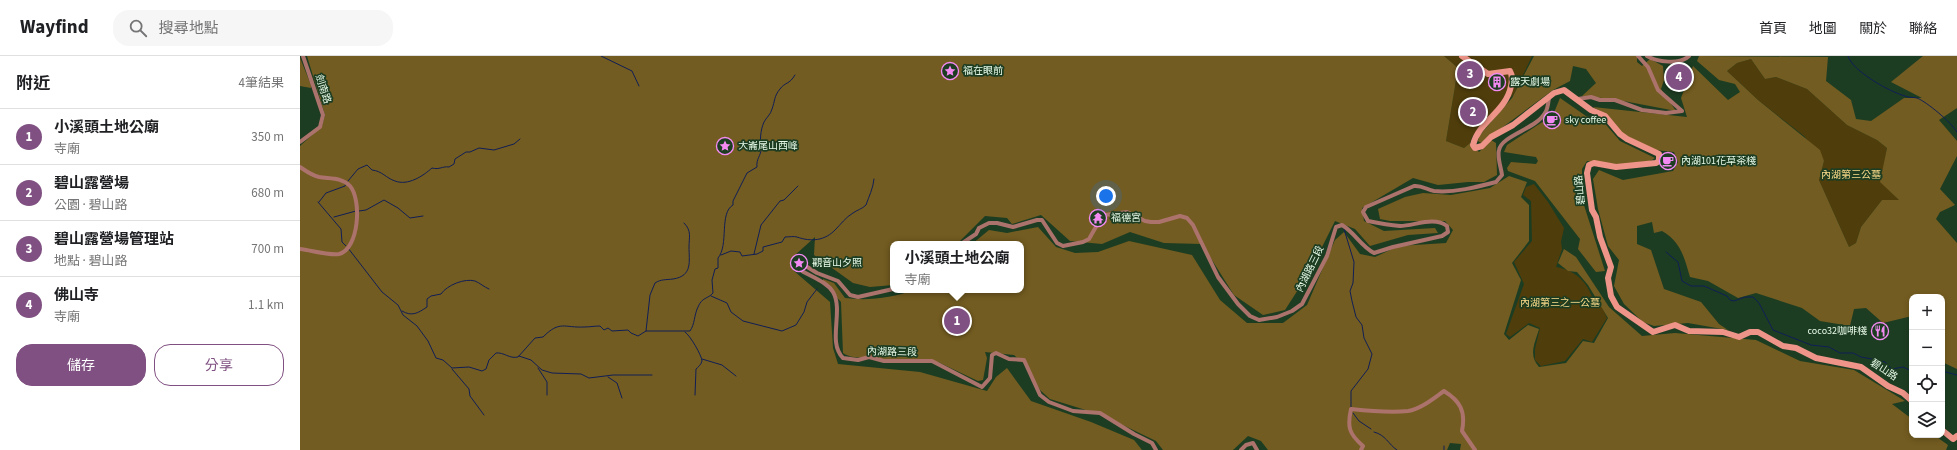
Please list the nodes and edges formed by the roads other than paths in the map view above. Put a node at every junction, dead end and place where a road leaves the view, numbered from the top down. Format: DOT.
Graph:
graph roads {
  1 [pos="303,56"];
  2 [pos="1462,56"];
  3 [pos="1638,56"];
  4 [pos="1647,56"];
  5 [pos="1689,56"];
  6 [pos="1550,98"];
  7 [pos="1578,100"];
  8 [pos="300,142"];
  9 [pos="300,167"];
  10 [pos="966,241"];
  11 [pos="300,249"];
  12 [pos="890,290"];
  13 [pos="1909,398"];
  14 [pos="1945,432"];
  15 [pos="1955,437"];
  16 [pos="1156,450"];
  17 [pos="1241,450"];
  18 [pos="1257,450"];
  19 [pos="1360,450"];
  20 [pos="1475,450"];
  1 -- 8 [label="street, 劍南路"];
  2 -- 6 [label="street, 碧山路"];
  3 -- 7 [label="street"];
  4 -- 5 [label="street"];
  6 -- 7 [label="street, 碧山路"];
  6 -- 10 [label="street, 內湖路三段"];
  7 -- 13 [label="street, 碧山路"];
  9 -- 11 [label="street"];
  12 -- 16 [label="street, 內湖路三段"];
  14 -- 15 [label="street"];
  17 -- 18 [label="street"];
  19 -- 20 [label="street"];
}
